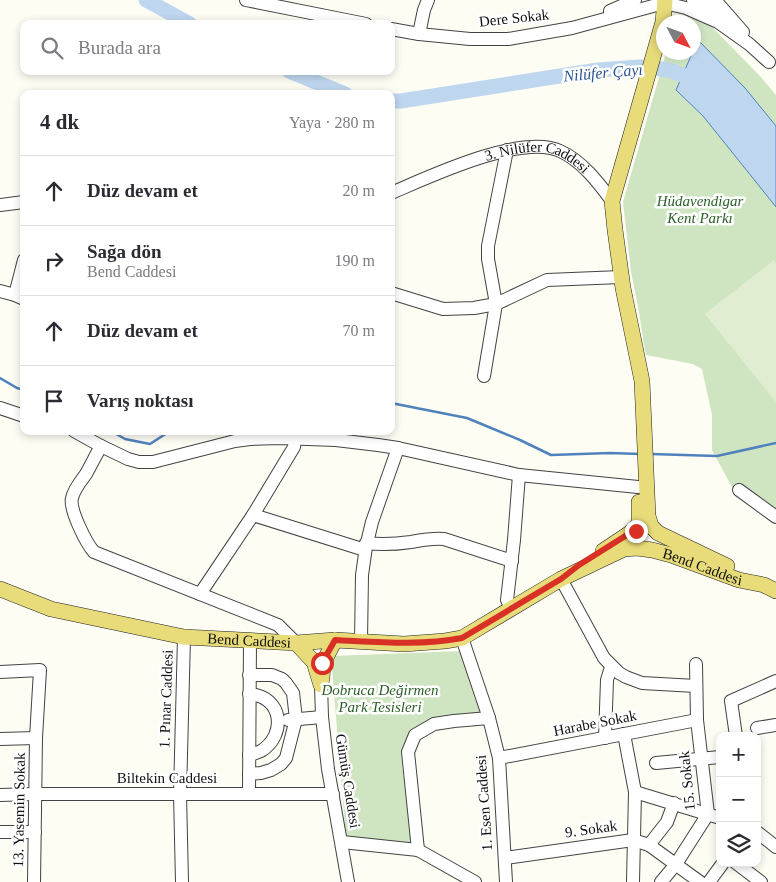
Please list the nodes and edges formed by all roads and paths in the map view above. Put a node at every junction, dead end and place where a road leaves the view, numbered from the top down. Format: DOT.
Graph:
graph roads {
  1 [pos="428,0"];
  2 [pos="635,0"];
  3 [pos="693,0"];
  4 [pos="715,0"];
  5 [pos="248,1"];
  6 [pos="667,8"];
  7 [pos="729,17"];
  8 [pos="345,20"];
  9 [pos="572,28"];
  10 [pos="395,30"];
  11 [pos="419,34"];
  12 [pos="773,66"];
  13 [pos="507,150"];
  14 [pos="395,191"];
  15 [pos="612,201"];
  16 [pos="20,202"];
  17 [pos="0,205"];
  18 [pos="621,277"];
  19 [pos="0,291"];
  20 [pos="395,294"];
  21 [pos="20,297"];
  22 [pos="496,304"];
  23 [pos="484,376"];
  24 [pos="0,408"];
  25 [pos="20,415"];
  26 [pos="81,435"];
  27 [pos="295,439"];
  28 [pos="101,446"];
  29 [pos="398,448"];
  30 [pos="641,470"];
  31 [pos="519,475"];
  32 [pos="638,487"];
  33 [pos="739,490"];
  34 [pos="253,515"];
  35 [pos="776,517"];
  36 [pos="643,528"];
  37 [pos="366,547"];
  38 [pos="624,549"];
  39 [pos="671,555"];
  40 [pos="512,561"];
  41 [pos="561,579"];
  42 [pos="770,588"];
  43 [pos="0,589"];
  44 [pos="200,594"];
  45 [pos="511,608"];
  46 [pos="184,636"];
  47 [pos="462,638"];
  48 [pos="335,640"];
  49 [pos="250,641"];
  50 [pos="361,641"];
  51 [pos="296,643"];
  52 [pos="696,664"];
  53 [pos="611,667"];
  54 [pos="0,672"];
  55 [pos="249,674"];
  56 [pos="776,681"];
  57 [pos="321,686"];
  58 [pos="696,686"];
  59 [pos="249,694"];
  60 [pos="322,717"];
  61 [pos="490,718"];
  62 [pos="296,719"];
  63 [pos="697,720"];
  64 [pos="278,721"];
  65 [pos="776,725"];
  66 [pos="757,728"];
  67 [pos="735,732"];
  68 [pos="624,734"];
  69 [pos="36,738"];
  70 [pos="605,738"];
  71 [pos="0,739"];
  72 [pos="249,755"];
  73 [pos="716,757"];
  74 [pos="499,758"];
  75 [pos="702,759"];
  76 [pos="656,763"];
  77 [pos="249,774"];
  78 [pos="635,792"];
  79 [pos="35,794"];
  80 [pos="180,794"];
  81 [pos="249,794"];
  82 [pos="333,794"];
  83 [pos="0,796"];
  84 [pos="674,803"];
  85 [pos="714,816"];
  86 [pos="0,832"];
  87 [pos="35,832"];
  88 [pos="761,835"];
  89 [pos="633,840"];
  90 [pos="342,842"];
  91 [pos="649,845"];
  92 [pos="776,847"];
  93 [pos="418,850"];
  94 [pos="505,858"];
  95 [pos="676,864"];
  96 [pos="720,867"];
  97 [pos="741,867"];
  98 [pos="34,882"];
  99 [pos="182,882"];
  100 [pos="348,882"];
  101 [pos="475,882"];
  102 [pos="506,882"];
  103 [pos="633,882"];
  104 [pos="661,882"];
  105 [pos="700,882"];
  106 [pos="710,882"];
  107 [pos="761,882"];
  1 -- 11 [label="street"];
  2 -- 9 [label="street"];
  3 -- 7 [label="street"];
  4 -- 7 [label="street"];
  5 -- 8 [label="street"];
  6 -- 9 [label="street, Dere Sokak"];
  6 -- 12 [label="street"];
  6 -- 15 [label="main road"];
  7 -- 12 [label="street"];
  9 -- 11 [label="street, Dere Sokak"];
  10 -- 11 [label="street, Dere Sokak"];
  13 -- 14 [label="street, 3. Nilüfer Caddesi"];
  13 -- 15 [label="street, 3. Nilüfer Caddesi"];
  13 -- 22 [label="street"];
  15 -- 18 [label="main road"];
  16 -- 17 [label="street"];
  18 -- 22 [label="street"];
  18 -- 30 [label="main road"];
  19 -- 21 [label="street"];
  20 -- 22 [label="street"];
  22 -- 23 [label="street"];
  24 -- 25 [label="street"];
  26 -- 28 [label="street"];
  27 -- 28 [label="street"];
  27 -- 29 [label="street"];
  27 -- 34 [label="street"];
  28 -- 44 [label="street"];
  29 -- 31 [label="street"];
  29 -- 37 [label="street"];
  30 -- 32 [label="main road"];
  30 -- 36 [label="main road"];
  31 -- 32 [label="street"];
  31 -- 40 [label="street"];
  32 -- 36 [label="main road"];
  33 -- 35 [label="street"];
  34 -- 37 [label="street"];
  34 -- 44 [label="street"];
  36 -- 38 [label="main road"];
  36 -- 39 [label="main road"];
  36 -- 41 [label="main road"];
  36 -- 42 [label="main road"];
  37 -- 40 [label="street"];
  37 -- 50 [label="street"];
  38 -- 39 [label="main road, Bend Caddesi"];
  38 -- 41 [label="main road, Bend Caddesi"];
  39 -- 42 [label="main road, Bend Caddesi"];
  40 -- 45 [label="street"];
  41 -- 45 [label="main road, Bend Caddesi"];
  41 -- 53 [label="street"];
  43 -- 46 [label="main road, Bend Caddesi"];
  44 -- 51 [label="street"];
  45 -- 47 [label="main road, Bend Caddesi"];
  46 -- 49 [label="main road, Bend Caddesi"];
  46 -- 80 [label="street, 1. Pınar Caddesi"];
  47 -- 50 [label="main road, Bend Caddesi"];
  47 -- 61 [label="street, 1. Esen Caddesi"];
  48 -- 50 [label="main road, Bend Caddesi"];
  48 -- 51 [label="main road, Bend Caddesi"];
  48 -- 57 [label="main road"];
  49 -- 51 [label="main road, Bend Caddesi"];
  49 -- 55 [label="street"];
  51 -- 57 [label="main road"];
  52 -- 58 [label="street, 15. Sokak"];
  53 -- 58 [label="street"];
  53 -- 70 [label="street"];
  54 -- 69 [label="street, 13. Yasemin Sokak"];
  55 -- 59 [label="street"];
  55 -- 62 [label="street"];
  56 -- 67 [label="street"];
  57 -- 60 [label="street, Gümüş Caddesi"];
  58 -- 63 [label="street, 15. Sokak"];
  59 -- 64 [label="street"];
  59 -- 72 [label="street"];
  60 -- 62 [label="street"];
  60 -- 82 [label="street, Gümüş Caddesi"];
  61 -- 74 [label="street, 1. Esen Caddesi"];
  61 -- 93 [label="street"];
  62 -- 64 [label="street"];
  62 -- 77 [label="street"];
  63 -- 68 [label="street, Harabe Sokak"];
  63 -- 75 [label="street, 15. Sokak"];
  64 -- 72 [label="street"];
  65 -- 66 [label="street"];
  68 -- 70 [label="street, Harabe Sokak"];
  68 -- 78 [label="street"];
  69 -- 71 [label="street, 13. Yasemin Sokak"];
  69 -- 79 [label="street, 13. Yasemin Sokak"];
  70 -- 74 [label="street, Harabe Sokak"];
  72 -- 77 [label="street"];
  73 -- 75 [label="street"];
  74 -- 94 [label="street, 1. Esen Caddesi"];
  75 -- 76 [label="street"];
  75 -- 85 [label="street, 15. Sokak"];
  77 -- 81 [label="street"];
  78 -- 84 [label="street"];
  78 -- 89 [label="street"];
  79 -- 80 [label="street, Biltekin Caddesi"];
  79 -- 83 [label="street, Biltekin Caddesi"];
  79 -- 87 [label="street, 13. Yasemin Sokak"];
  80 -- 81 [label="street, Biltekin Caddesi"];
  80 -- 99 [label="street, 1. Pınar Caddesi"];
  81 -- 82 [label="street, Biltekin Caddesi"];
  82 -- 90 [label="street, Gümüş Caddesi"];
  84 -- 85 [label="street"];
  84 -- 91 [label="street"];
  85 -- 95 [label="street, 15. Sokak"];
  86 -- 87 [label="street"];
  87 -- 98 [label="street, 13. Yasemin Sokak"];
  88 -- 92 [label="street"];
  89 -- 91 [label="street, 9. Sokak"];
  89 -- 94 [label="street, 9. Sokak"];
  89 -- 103 [label="street"];
  90 -- 93 [label="street"];
  90 -- 100 [label="street, Gümüş Caddesi"];
  91 -- 95 [label="street, 9. Sokak"];
  93 -- 101 [label="street"];
  94 -- 102 [label="street, 1. Esen Caddesi"];
  95 -- 104 [label="street, 15. Sokak"];
  95 -- 105 [label="street, 9. Sokak"];
  96 -- 106 [label="street"];
  97 -- 107 [label="street"];
}
